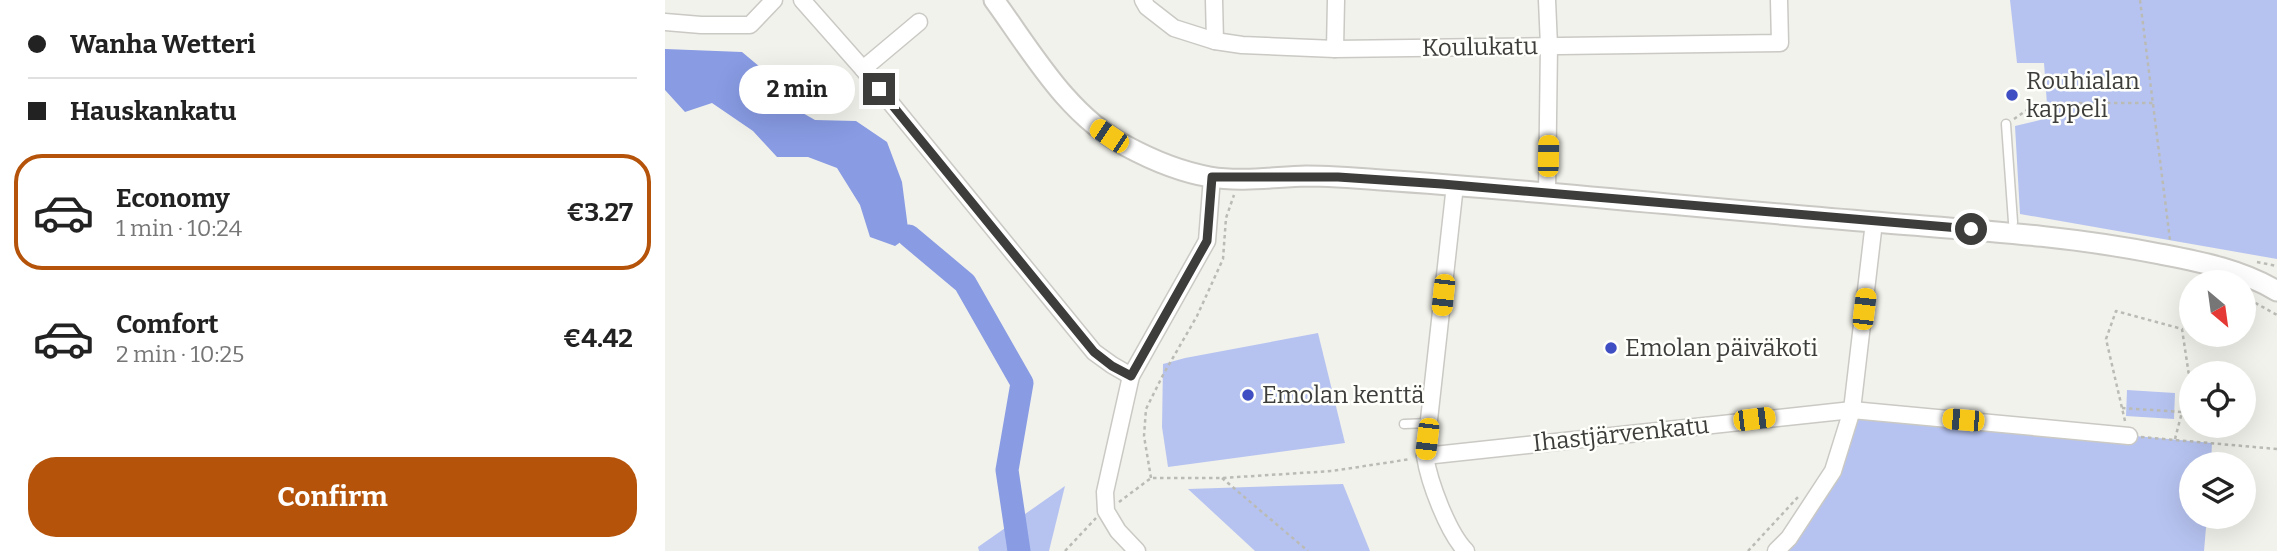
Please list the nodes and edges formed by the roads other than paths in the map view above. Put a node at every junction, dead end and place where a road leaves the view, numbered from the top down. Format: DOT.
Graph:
graph roads {
  1 [pos="774,0"];
  2 [pos="802,0"];
  3 [pos="994,0"];
  4 [pos="1214,0"];
  5 [pos="1336,0"];
  6 [pos="1547,0"];
  7 [pos="1779,0"];
  8 [pos="1145,4"];
  9 [pos="665,22"];
  10 [pos="919,22"];
  11 [pos="1215,41"];
  12 [pos="1549,46"];
  13 [pos="1335,49"];
  14 [pos="863,69"];
  15 [pos="2006,124"];
  16 [pos="1212,177"];
  17 [pos="1455,185"];
  18 [pos="1547,192"];
  19 [pos="1874,222"];
  20 [pos="2013,222"];
  21 [pos="2277,291"];
  22 [pos="1131,376"];
  23 [pos="1852,410"];
  24 [pos="1429,423"];
  25 [pos="1404,424"];
  26 [pos="2129,436"];
  27 [pos="1425,456"];
  28 [pos="1137,551"];
  29 [pos="1466,551"];
  30 [pos="1776,551"];
  1 -- 9 [label="street"];
  2 -- 14 [label="street"];
  3 -- 16 [label="street"];
  4 -- 11 [label="street"];
  5 -- 13 [label="street"];
  6 -- 12 [label="street"];
  7 -- 12 [label="street, Koulukatu"];
  8 -- 11 [label="street, Koulukatu"];
  10 -- 14 [label="street"];
  11 -- 13 [label="street, Koulukatu"];
  12 -- 13 [label="street, Koulukatu"];
  12 -- 18 [label="street"];
  14 -- 22 [label="street"];
  15 -- 20 [label="lane"];
  16 -- 17 [label="street"];
  16 -- 22 [label="street"];
  17 -- 18 [label="street"];
  17 -- 24 [label="street"];
  18 -- 19 [label="street"];
  19 -- 21 [label="street"];
  19 -- 23 [label="street"];
  22 -- 28 [label="street"];
  23 -- 26 [label="street, Ihastjärvenkatu"];
  23 -- 27 [label="street, Ihastjärvenkatu"];
  23 -- 30 [label="street"];
  24 -- 25 [label="lane"];
  24 -- 27 [label="street"];
  27 -- 29 [label="street"];
}
